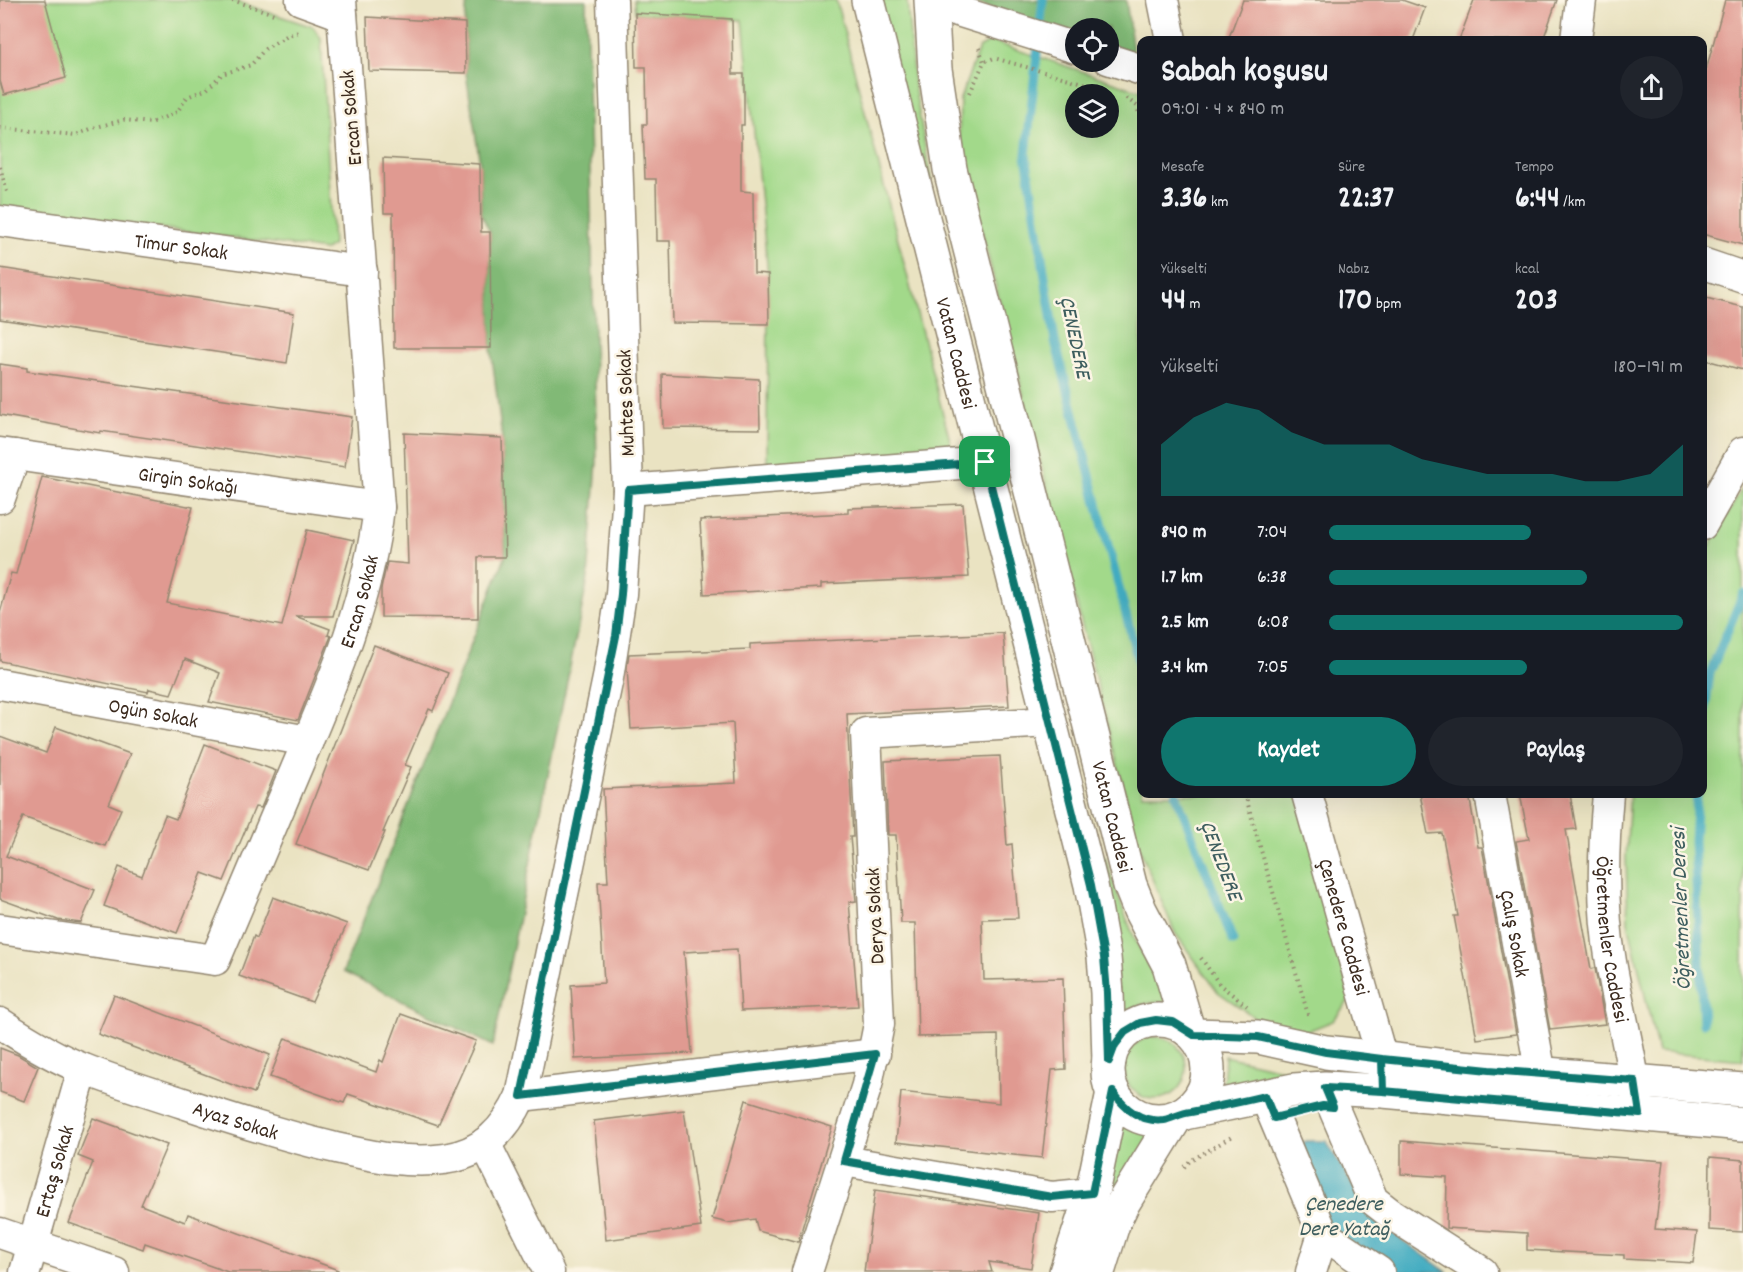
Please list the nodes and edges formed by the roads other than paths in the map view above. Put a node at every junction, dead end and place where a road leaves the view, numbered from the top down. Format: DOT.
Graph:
graph roads {
  1 [pos="612,0"];
  2 [pos="868,0"];
  3 [pos="1163,0"];
  4 [pos="1581,0"];
  5 [pos="932,1"];
  6 [pos="342,7"];
  7 [pos="292,8"];
  8 [pos="1170,36"];
  9 [pos="1576,36"];
  10 [pos="1065,44"];
  11 [pos="1119,63"];
  12 [pos="1137,68"];
  13 [pos="4,210"];
  14 [pos="1707,265"];
  15 [pos="362,271"];
  16 [pos="1743,276"];
  17 [pos="1743,452"];
  18 [pos="8,454"];
  19 [pos="985,462"];
  20 [pos="628,490"];
  21 [pos="0,498"];
  22 [pos="379,507"];
  23 [pos="1707,516"];
  24 [pos="0,684"];
  25 [pos="1049,722"];
  26 [pos="308,741"];
  27 [pos="1308,798"];
  28 [pos="1491,798"];
  29 [pos="1608,798"];
  30 [pos="0,929"];
  31 [pos="0,1023"];
  32 [pos="1191,1032"];
  33 [pos="875,1054"];
  34 [pos="1382,1059"];
  35 [pos="83,1069"];
  36 [pos="1541,1075"];
  37 [pos="1111,1076"];
  38 [pos="1635,1081"];
  39 [pos="1325,1088"];
  40 [pos="1743,1090"];
  41 [pos="1383,1091"];
  42 [pos="521,1096"];
  43 [pos="1270,1107"];
  44 [pos="1640,1114"];
  45 [pos="1180,1115"];
  46 [pos="1743,1124"];
  47 [pos="485,1143"];
  48 [pos="844,1161"];
  49 [pos="1092,1193"];
  50 [pos="0,1233"];
  51 [pos="1323,1234"];
  52 [pos="29,1259"];
  53 [pos="114,1272"];
  54 [pos="549,1272"];
  55 [pos="807,1272"];
  56 [pos="1066,1272"];
  57 [pos="1098,1272"];
  58 [pos="1311,1272"];
  59 [pos="1379,1272"];
  60 [pos="1482,1272"];
  1 -- 20 [label="street, Muhtes Sokak"];
  2 -- 19 [label="main road, Vatan Caddesi"];
  3 -- 8 [label="street"];
  4 -- 9 [label="street"];
  5 -- 10 [label="street"];
  5 -- 32 [label="main road, Vatan Caddesi"];
  6 -- 7 [label="street"];
  6 -- 15 [label="street, Ercan Sokak"];
  11 -- 12 [label="street"];
  13 -- 15 [label="street, Timur Sokak"];
  14 -- 16 [label="street"];
  15 -- 22 [label="street, Ercan Sokak"];
  17 -- 23 [label="street"];
  18 -- 21 [label="street"];
  18 -- 22 [label="street, Girgin Sokağı"];
  19 -- 20 [label="street"];
  19 -- 25 [label="main road, Vatan Caddesi"];
  20 -- 42 [label="street, Muhtes Sokak"];
  22 -- 26 [label="street, Ercan Sokak"];
  24 -- 26 [label="street, Ogün Sokak"];
  25 -- 33 [label="street, Derya Sokak"];
  25 -- 37 [label="main road, Vatan Caddesi"];
  26 -- 30 [label="street, Ercan Sokak"];
  27 -- 34 [label="street, Çenedere Caddesi"];
  28 -- 36 [label="street, Çalış Sokak"];
  29 -- 38 [label="street, Öğretmenler Caddesi"];
  31 -- 35 [label="street, Ayaz Sokak"];
  32 -- 34 [label="main road"];
  32 -- 37 [label="main road, Vatan Caddesi"];
  32 -- 45 [label="main road, Vatan Caddesi"];
  33 -- 42 [label="street"];
  33 -- 48 [label="street, Derya Sokak"];
  34 -- 36 [label="main road"];
  34 -- 41 [label="street, Çenedere Caddesi"];
  35 -- 47 [label="street, Ayaz Sokak"];
  35 -- 52 [label="street, Ertaş Sokak"];
  36 -- 38 [label="main road"];
  37 -- 45 [label="main road"];
  37 -- 49 [label="main road, Vatan Caddesi"];
  38 -- 40 [label="main road"];
  38 -- 44 [label="street, Öğretmenler Caddesi"];
  39 -- 41 [label="main road"];
  39 -- 43 [label="main road"];
  39 -- 60 [label="street"];
  41 -- 44 [label="main road"];
  42 -- 47 [label="street, Muhtes Sokak"];
  43 -- 45 [label="main road"];
  43 -- 51 [label="street"];
  44 -- 46 [label="main road"];
  45 -- 57 [label="main road, Vatan Caddesi"];
  47 -- 54 [label="street"];
  48 -- 49 [label="street"];
  48 -- 55 [label="street, Derya Sokak"];
  49 -- 56 [label="main road, Vatan Caddesi"];
  50 -- 52 [label="street"];
  51 -- 58 [label="street"];
  51 -- 59 [label="street"];
  52 -- 53 [label="street"];
}
